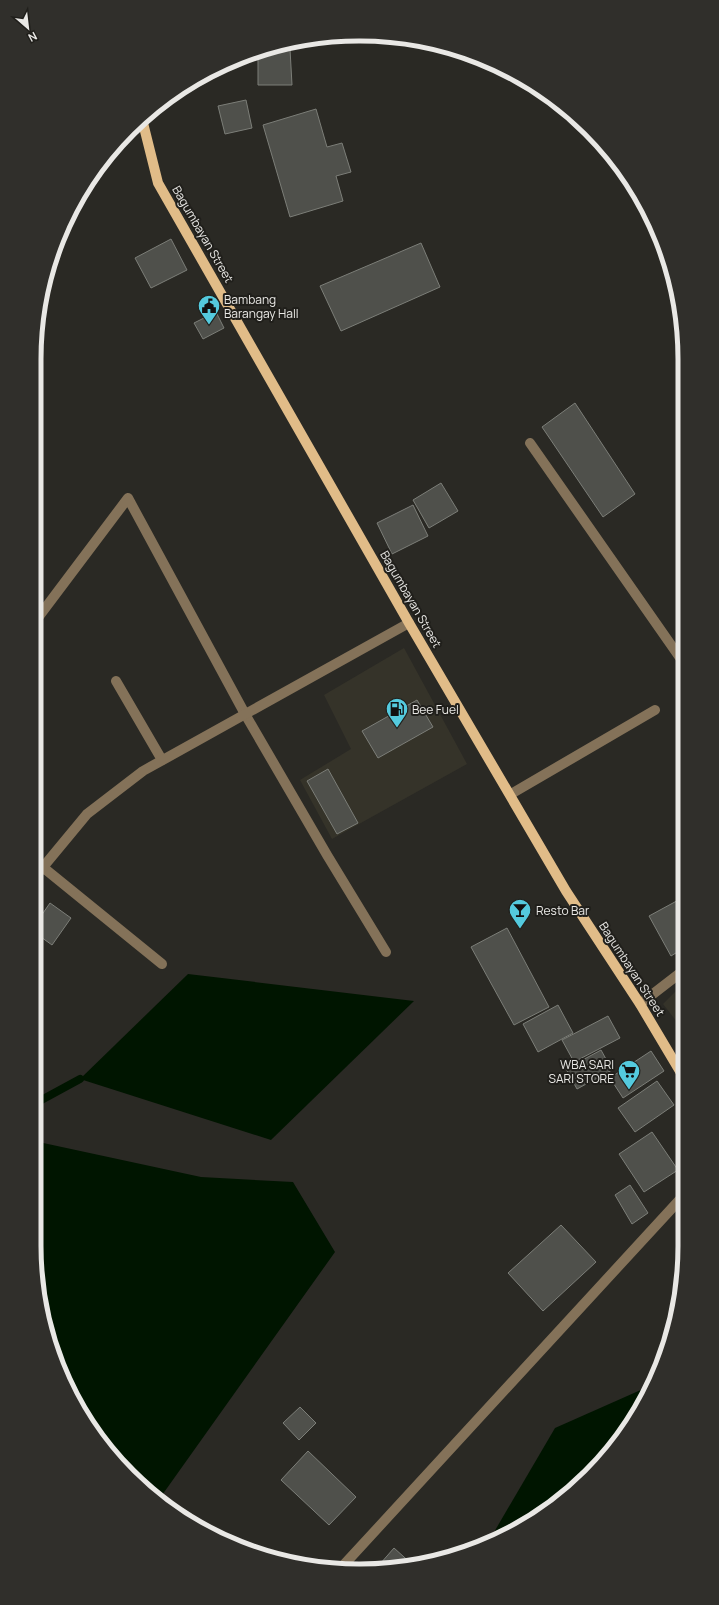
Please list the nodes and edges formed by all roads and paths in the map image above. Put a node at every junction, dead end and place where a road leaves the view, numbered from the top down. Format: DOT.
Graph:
graph roads {
  1 [pos="144,125"];
  2 [pos="530,443"];
  3 [pos="41,614"];
  4 [pos="409,623"];
  5 [pos="678,655"];
  6 [pos="116,681"];
  7 [pos="655,710"];
  8 [pos="245,714"];
  9 [pos="162,760"];
  10 [pos="511,794"];
  11 [pos="42,867"];
  12 [pos="386,952"];
  13 [pos="162,964"];
  14 [pos="678,975"];
  15 [pos="640,1004"];
  16 [pos="678,1068"];
  17 [pos="678,1202"];
  18 [pos="345,1563"];
  1 -- 4 [label="main road, Bagumbayan Street"];
  2 -- 5 [label="street"];
  3 -- 8 [label="street"];
  4 -- 8 [label="street"];
  4 -- 10 [label="main road, Bagumbayan Street"];
  6 -- 9 [label="street"];
  7 -- 10 [label="street"];
  8 -- 9 [label="street"];
  8 -- 12 [label="street"];
  9 -- 11 [label="street"];
  10 -- 15 [label="main road, Bagumbayan Street"];
  11 -- 13 [label="street"];
  14 -- 15 [label="street"];
  15 -- 16 [label="main road, Bagumbayan Street"];
  17 -- 18 [label="street"];
}
